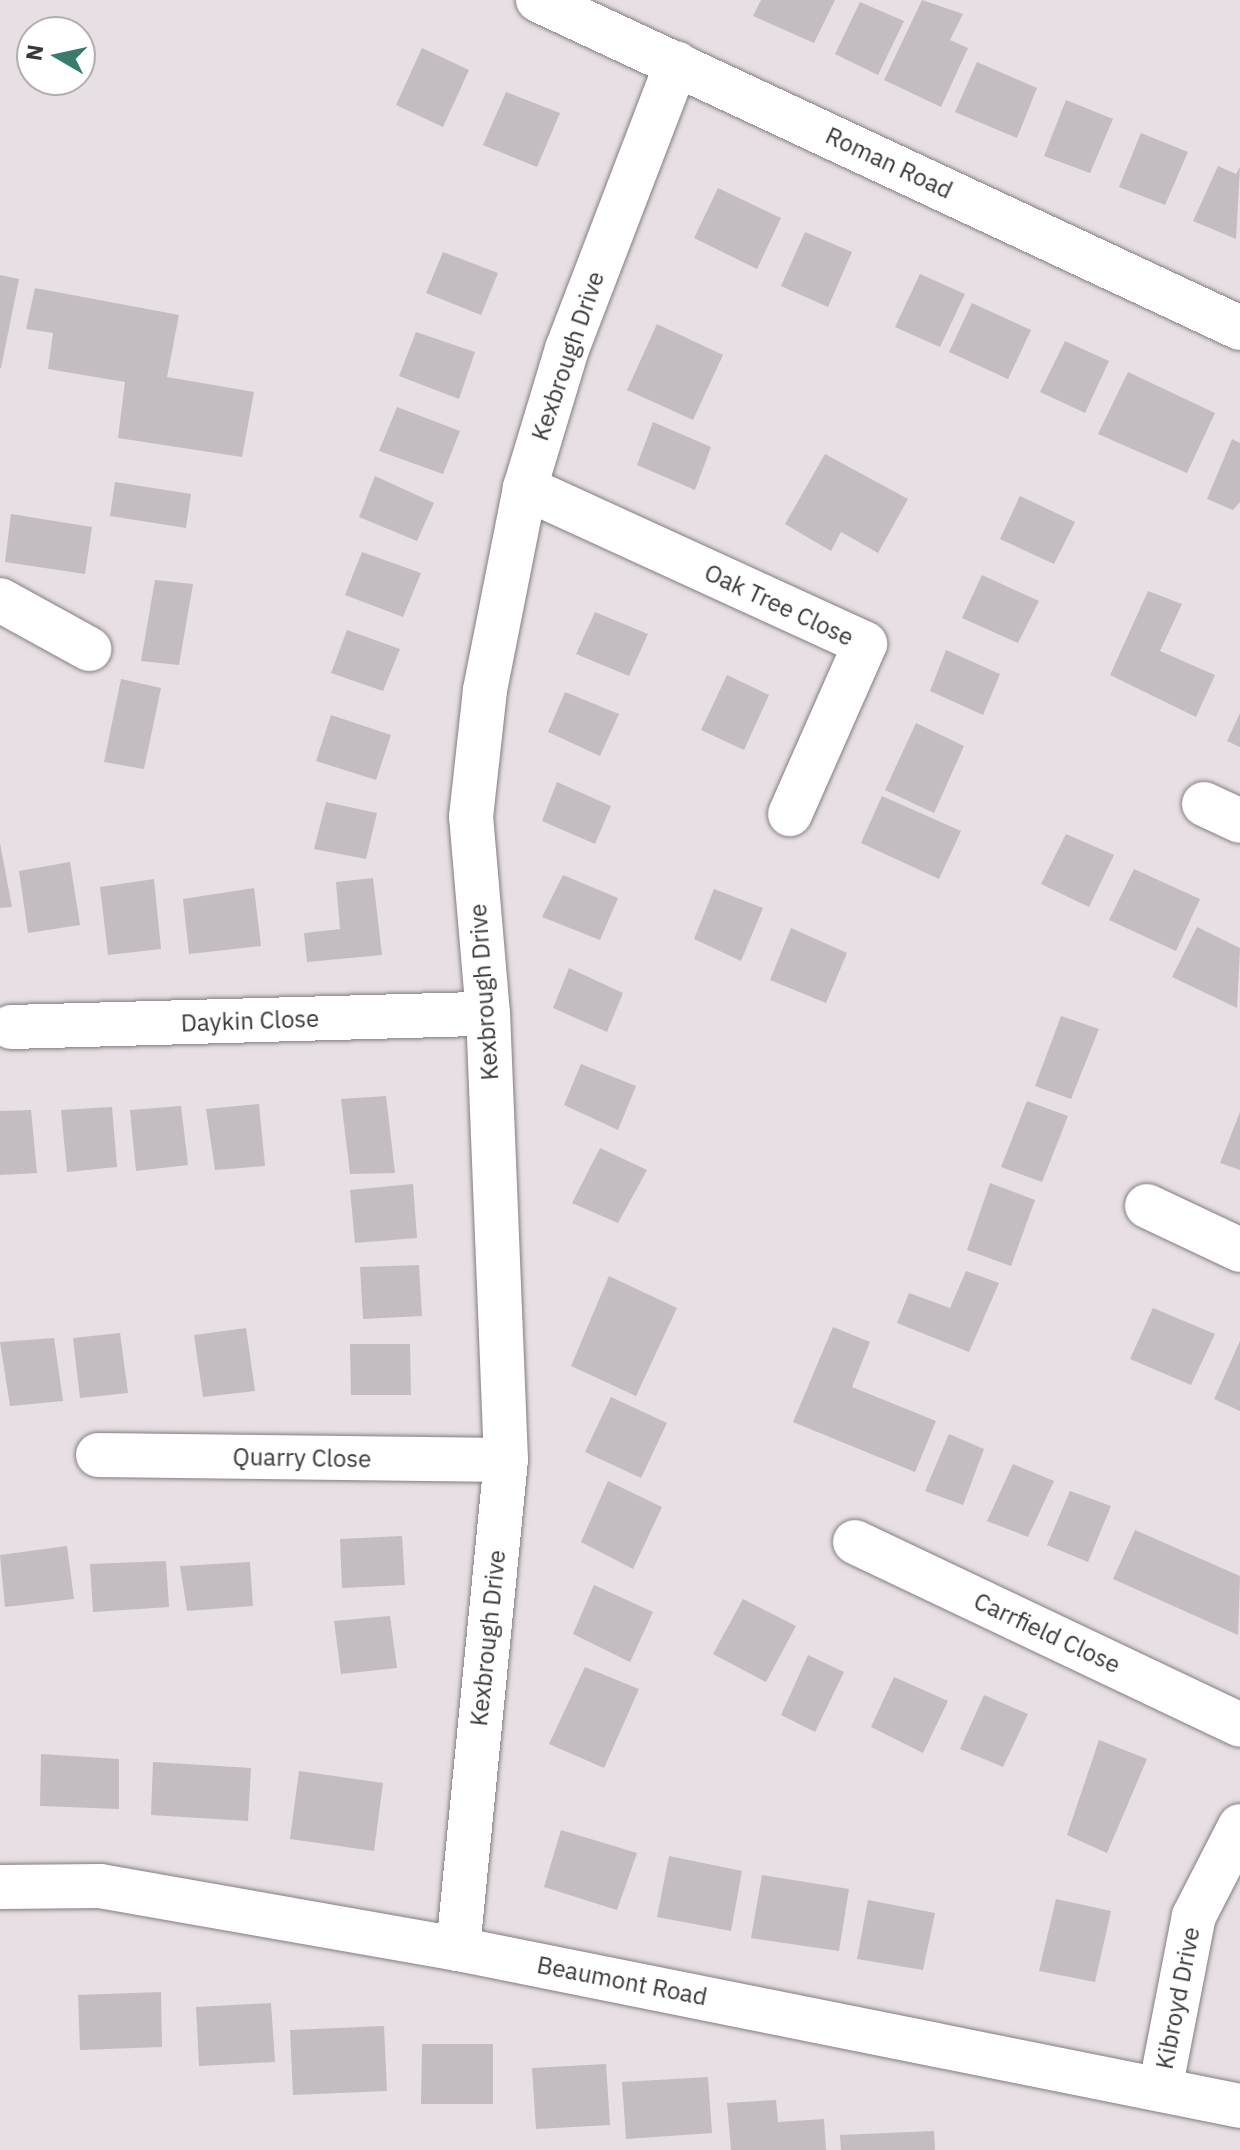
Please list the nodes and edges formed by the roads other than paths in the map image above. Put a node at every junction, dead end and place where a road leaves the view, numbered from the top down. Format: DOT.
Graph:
graph roads {
  1 [pos="538,0"];
  2 [pos="677,63"];
  3 [pos="1240,328"];
  4 [pos="525,488"];
  5 [pos="0,600"];
  6 [pos="89,649"];
  7 [pos="790,814"];
  8 [pos="488,1014"];
  9 [pos="11,1027"];
  10 [pos="1147,1206"];
  11 [pos="1240,1250"];
  12 [pos="98,1455"];
  13 [pos="506,1460"];
  14 [pos="855,1542"];
  15 [pos="1240,1725"];
  16 [pos="1240,1826"];
  17 [pos="0,1887"];
  18 [pos="458,1949"];
  19 [pos="1161,2085"];
  20 [pos="1240,2106"];
  1 -- 2 [label="street, Roman Road"];
  2 -- 3 [label="street, Roman Road"];
  2 -- 4 [label="street, Kexbrough Drive"];
  4 -- 7 [label="street, Oak Tree Close"];
  4 -- 8 [label="street, Kexbrough Drive"];
  5 -- 6 [label="street"];
  8 -- 9 [label="street, Daykin Close"];
  8 -- 13 [label="street, Kexbrough Drive"];
  10 -- 11 [label="street"];
  12 -- 13 [label="street, Quarry Close"];
  13 -- 18 [label="street, Kexbrough Drive"];
  14 -- 15 [label="street, Carrfield Close"];
  16 -- 19 [label="street, Kibroyd Drive"];
  17 -- 18 [label="street, Beaumont Road"];
  18 -- 19 [label="street, Beaumont Road"];
  19 -- 20 [label="street, Beaumont Road"];
}
